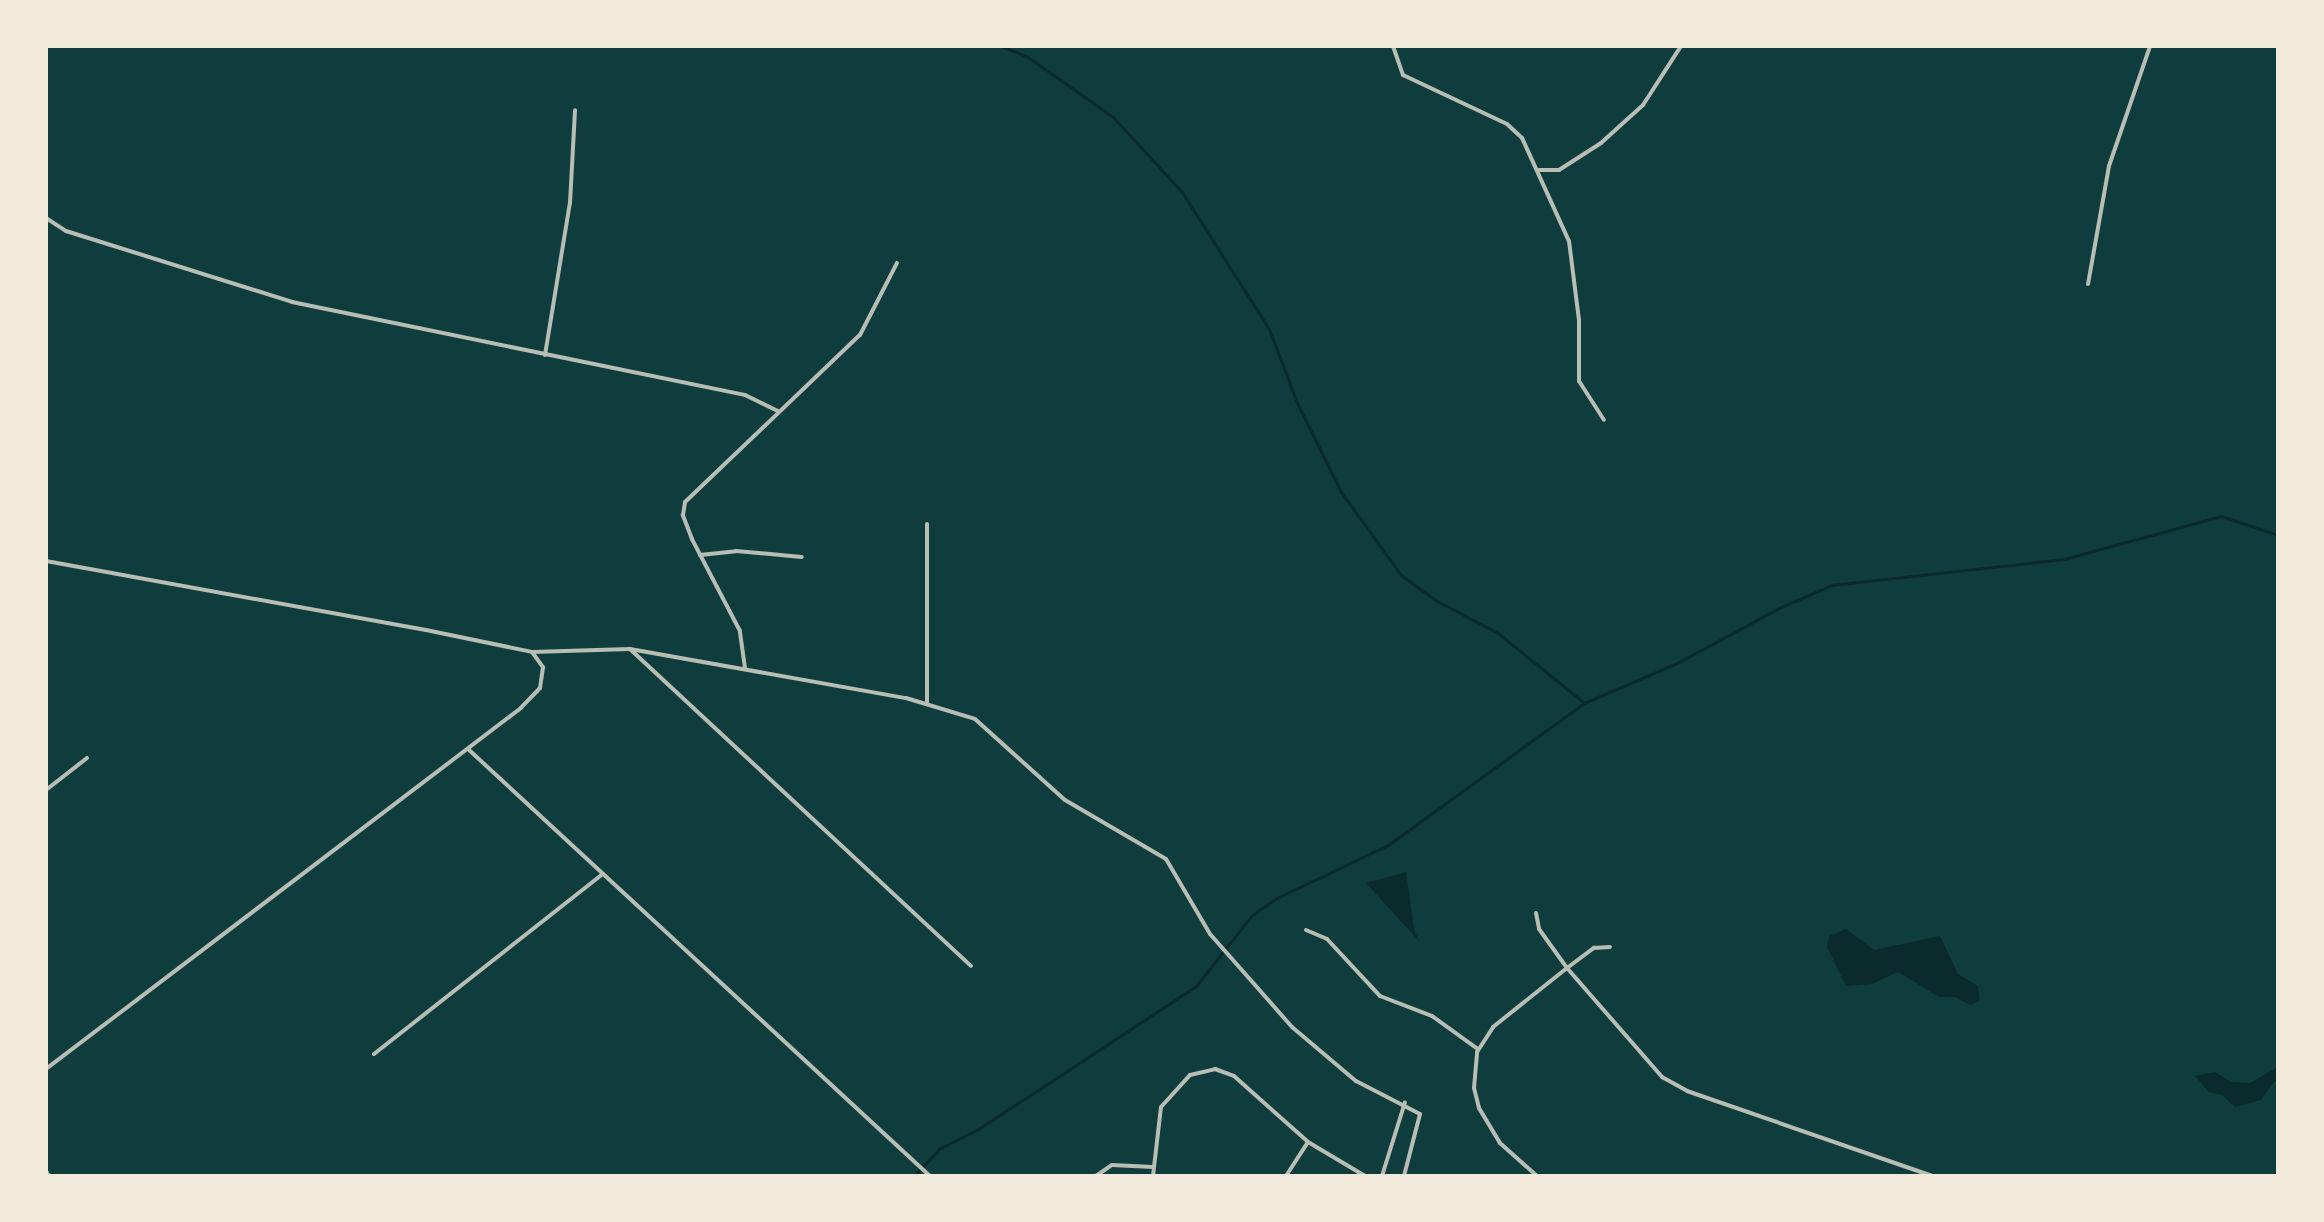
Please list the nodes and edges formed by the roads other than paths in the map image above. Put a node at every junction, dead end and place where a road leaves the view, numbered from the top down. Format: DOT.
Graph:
graph roads {
  1 [pos="1393,46"];
  2 [pos="1681,46"];
  3 [pos="2150,46"];
  4 [pos="575,110"];
  5 [pos="1539,170"];
  6 [pos="46,218"];
  7 [pos="897,263"];
  8 [pos="2088,284"];
  9 [pos="545,355"];
  10 [pos="778,411"];
  11 [pos="1604,420"];
  12 [pos="927,524"];
  13 [pos="700,555"];
  14 [pos="802,557"];
  15 [pos="46,561"];
  16 [pos="630,649"];
  17 [pos="532,652"];
  18 [pos="745,668"];
  19 [pos="927,702"];
  20 [pos="468,749"];
  21 [pos="87,758"];
  22 [pos="46,790"];
  23 [pos="603,874"];
  24 [pos="1536,913"];
  25 [pos="1306,930"];
  26 [pos="1610,947"];
  27 [pos="971,966"];
  28 [pos="1567,968"];
  29 [pos="1478,1049"];
  30 [pos="374,1054"];
  31 [pos="46,1069"];
  32 [pos="1405,1102"];
  33 [pos="1308,1142"];
  34 [pos="1153,1167"];
  35 [pos="930,1176"];
  36 [pos="1096,1176"];
  37 [pos="1153,1176"];
  38 [pos="1286,1176"];
  39 [pos="1365,1176"];
  40 [pos="1382,1176"];
  41 [pos="1404,1176"];
  42 [pos="1537,1176"];
  43 [pos="1932,1176"];
  1 -- 5 [label="street"];
  2 -- 5 [label="street"];
  3 -- 8 [label="street"];
  4 -- 9 [label="street"];
  5 -- 11 [label="street"];
  6 -- 9 [label="street"];
  7 -- 10 [label="street"];
  9 -- 10 [label="street"];
  10 -- 13 [label="street"];
  12 -- 19 [label="street"];
  13 -- 14 [label="street"];
  13 -- 18 [label="street"];
  15 -- 17 [label="street"];
  16 -- 17 [label="street"];
  16 -- 18 [label="street"];
  16 -- 27 [label="street"];
  17 -- 20 [label="street"];
  18 -- 19 [label="street"];
  19 -- 32 [label="street"];
  20 -- 23 [label="street"];
  20 -- 31 [label="street"];
  21 -- 22 [label="street"];
  23 -- 30 [label="street"];
  23 -- 35 [label="street"];
  24 -- 28 [label="street"];
  25 -- 29 [label="street"];
  26 -- 28 [label="street"];
  28 -- 29 [label="street"];
  28 -- 43 [label="street"];
  29 -- 42 [label="street"];
  32 -- 40 [label="street"];
  32 -- 41 [label="street"];
  33 -- 34 [label="street"];
  33 -- 38 [label="street"];
  33 -- 39 [label="street"];
  34 -- 36 [label="street"];
  34 -- 37 [label="street"];
}
